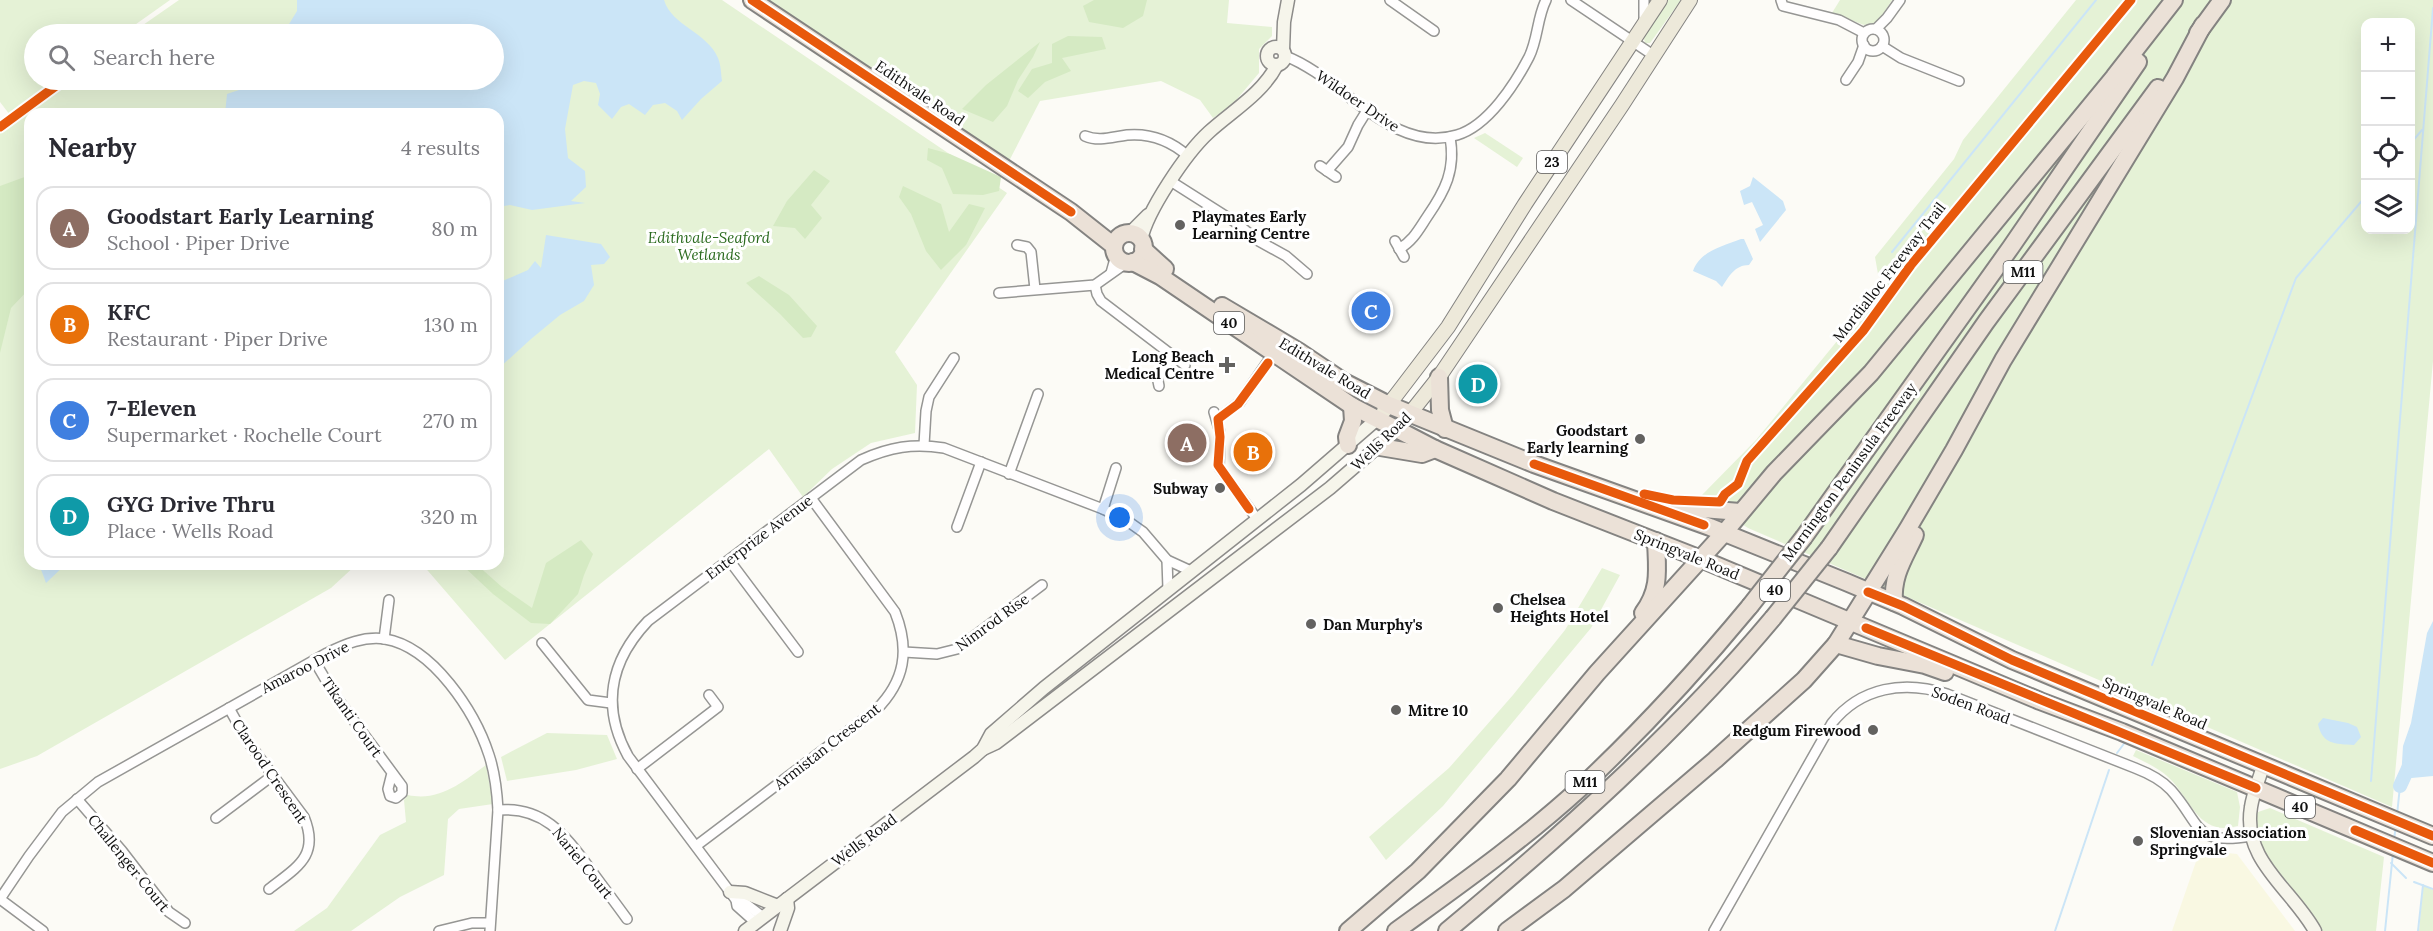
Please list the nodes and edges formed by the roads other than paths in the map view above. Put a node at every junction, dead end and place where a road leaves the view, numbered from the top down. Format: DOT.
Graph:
graph roads {
  1 [pos="752,0"];
  2 [pos="1288,0"];
  3 [pos="1390,0"];
  4 [pos="1545,0"];
  5 [pos="1571,0"];
  6 [pos="1644,0"];
  7 [pos="1660,0"];
  8 [pos="1690,0"];
  9 [pos="1781,0"];
  10 [pos="1899,0"];
  11 [pos="2174,0"];
  12 [pos="2181,0"];
  13 [pos="2222,0"];
  14 [pos="1644,24"];
  15 [pos="2203,25"];
  16 [pos="1434,31"];
  17 [pos="1880,32"];
  18 [pos="1864,33"];
  19 [pos="1633,40"];
  20 [pos="1882,46"];
  21 [pos="1868,48"];
  22 [pos="1653,55"];
  23 [pos="1278,57"];
  24 [pos="1846,80"];
  25 [pos="1959,81"];
  26 [pos="1368,109"];
  27 [pos="1085,136"];
  28 [pos="1450,137"];
  29 [pos="1188,156"];
  30 [pos="1328,171"];
  31 [pos="1172,182"];
  32 [pos="1017,245"];
  33 [pos="1128,248"];
  34 [pos="1399,249"];
  35 [pos="1307,274"];
  36 [pos="1095,285"];
  37 [pos="1035,289"];
  38 [pos="999,292"];
  39 [pos="1277,347"];
  40 [pos="1173,356"];
  41 [pos="954,358"];
  42 [pos="1185,365"];
  43 [pos="1439,377"];
  44 [pos="1159,386"];
  45 [pos="1038,394"];
  46 [pos="1389,405"];
  47 [pos="1352,406"];
  48 [pos="1411,414"];
  49 [pos="1376,420"];
  50 [pos="1445,429"];
  51 [pos="1397,430"];
  52 [pos="924,445"];
  53 [pos="1348,445"];
  54 [pos="1380,447"];
  55 [pos="1435,449"];
  56 [pos="1954,450"];
  57 [pos="981,462"];
  58 [pos="1116,468"];
  59 [pos="1009,474"];
  60 [pos="811,498"];
  61 [pos="1649,506"];
  62 [pos="1103,509"];
  63 [pos="1740,512"];
  64 [pos="1257,519"];
  65 [pos="957,527"];
  66 [pos="1724,533"];
  67 [pos="1656,541"];
  68 [pos="1701,559"];
  69 [pos="729,560"];
  70 [pos="1167,560"];
  71 [pos="1191,571"];
  72 [pos="1042,585"];
  73 [pos="1168,589"];
  74 [pos="1868,592"];
  75 [pos="389,600"];
  76 [pos="1894,602"];
  77 [pos="1849,621"];
  78 [pos="384,639"];
  79 [pos="543,643"];
  80 [pos="1836,644"];
  81 [pos="798,652"];
  82 [pos="904,652"];
  83 [pos="314,660"];
  84 [pos="1597,674"];
  85 [pos="2020,692"];
  86 [pos="709,694"];
  87 [pos="611,703"];
  88 [pos="229,708"];
  89 [pos="983,748"];
  90 [pos="2264,766"];
  91 [pos="637,770"];
  92 [pos="392,773"];
  93 [pos="272,776"];
  94 [pos="2256,788"];
  95 [pos="77,799"];
  96 [pos="498,810"];
  97 [pos="216,818"];
  98 [pos="2433,836"];
  99 [pos="2251,837"];
  100 [pos="696,846"];
  101 [pos="2433,863"];
  102 [pos="269,889"];
  103 [pos="733,896"];
  104 [pos="0,899"];
  105 [pos="782,902"];
  106 [pos="627,919"];
  107 [pos="759,920"];
  108 [pos="185,923"];
  109 [pos="490,927"];
  110 [pos="43,931"];
  111 [pos="439,931"];
  112 [pos="745,931"];
  113 [pos="780,931"];
  114 [pos="1348,931"];
  115 [pos="1396,931"];
  116 [pos="1447,931"];
  117 [pos="1507,931"];
  118 [pos="1714,931"];
  119 [pos="2315,931"];
  1 -- 33 [label="highway, Edithvale Road / 40"];
  2 -- 23 [label="main road"];
  3 -- 16 [label="street"];
  4 -- 28 [label="street, Wildoer Drive"];
  5 -- 19 [label="street"];
  6 -- 14 [label="street"];
  7 -- 14 [label="main road, Wells Road / 23"];
  8 -- 22 [label="main road, Wells Road / 23"];
  9 -- 18 [label="street"];
  10 -- 17 [label="street"];
  11 -- 63 [label="highway"];
  12 -- 115 [label="highway, Mornington Peninsula Freeway / M11, bridge"];
  13 -- 15 [label="highway, Mornington Peninsula Freeway / M11"];
  14 -- 19 [label="main road, Wells Road / 23"];
  15 -- 56 [label="highway"];
  15 -- 116 [label="highway, Mornington Peninsula Freeway / M11, bridge"];
  17 -- 18 [label="street"];
  17 -- 20 [label="street"];
  18 -- 21 [label="street"];
  19 -- 22 [label="street"];
  19 -- 46 [label="main road, Wells Road / 23"];
  20 -- 21 [label="street"];
  20 -- 25 [label="street"];
  21 -- 24 [label="street"];
  22 -- 43 [label="main road, Wells Road / 23"];
  23 -- 26 [label="street, Wildoer Drive"];
  23 -- 29 [label="main road"];
  26 -- 28 [label="street, Wildoer Drive"];
  26 -- 30 [label="street"];
  27 -- 29 [label="street"];
  28 -- 34 [label="street"];
  29 -- 31 [label="main road"];
  31 -- 33 [label="main road"];
  31 -- 35 [label="street"];
  32 -- 37 [label="street"];
  33 -- 36 [label="street"];
  33 -- 39 [label="highway, Edithvale Road / 40"];
  36 -- 37 [label="street"];
  36 -- 40 [label="street"];
  37 -- 38 [label="street"];
  39 -- 46 [label="highway, Edithvale Road / 40"];
  39 -- 47 [label="highway, Edithvale Road / 40"];
  39 -- 64 [label="street"];
  40 -- 42 [label="street"];
  40 -- 44 [label="street"];
  41 -- 52 [label="street"];
  43 -- 48 [label="main road, Wells Road / 23"];
  43 -- 50 [label="highway"];
  45 -- 59 [label="street"];
  46 -- 48 [label="highway, Springvale Road / 40"];
  46 -- 49 [label="main road, Wells Road / 23"];
  47 -- 49 [label="highway, Edithvale Road / 40"];
  47 -- 53 [label="highway"];
  48 -- 50 [label="highway, Springvale Road / 40"];
  48 -- 51 [label="main road, Wells Road / 23"];
  49 -- 51 [label="highway, Springvale Road / 40"];
  49 -- 53 [label="main road, Wells Road"];
  50 -- 61 [label="highway, Springvale Road / 40"];
  51 -- 54 [label="main road, Wells Road"];
  51 -- 55 [label="highway, Springvale Road / 40"];
  52 -- 57 [label="street, Enterprize Avenue"];
  52 -- 60 [label="street, Enterprize Avenue"];
  53 -- 64 [label="main road, Wells Road"];
  54 -- 55 [label="highway"];
  54 -- 89 [label="main road, Wells Road"];
  55 -- 67 [label="highway, Springvale Road / 40"];
  56 -- 74 [label="highway"];
  56 -- 76 [label="highway"];
  57 -- 59 [label="street, Enterprize Avenue"];
  57 -- 65 [label="street"];
  58 -- 62 [label="street"];
  59 -- 62 [label="street, Enterprize Avenue"];
  60 -- 69 [label="street, Enterprize Avenue"];
  60 -- 82 [label="street, Armistan Crescent"];
  61 -- 63 [label="highway"];
  61 -- 66 [label="highway, Springvale Road / 40"];
  62 -- 70 [label="street, Enterprize Avenue"];
  63 -- 66 [label="highway"];
  64 -- 71 [label="main road, Wells Road"];
  66 -- 68 [label="highway"];
  66 -- 74 [label="highway, Springvale Road / 40"];
  67 -- 68 [label="highway, Springvale Road / 40"];
  67 -- 84 [label="highway"];
  68 -- 77 [label="highway, Springvale Road / 40"];
  68 -- 84 [label="highway"];
  69 -- 81 [label="street"];
  69 -- 87 [label="street, Enterprize Avenue"];
  70 -- 71 [label="street, Enterprize Avenue"];
  70 -- 73 [label="street"];
  71 -- 73 [label="main road, Wells Road"];
  72 -- 82 [label="street, Nimrod Rise"];
  73 -- 89 [label="main road, Wells Road"];
  74 -- 76 [label="highway, Springvale Road / 40"];
  74 -- 77 [label="highway"];
  75 -- 78 [label="street"];
  76 -- 90 [label="highway, Springvale Road / 40"];
  77 -- 80 [label="highway"];
  77 -- 85 [label="highway, Springvale Road / 40"];
  78 -- 83 [label="street, Amaroo Drive"];
  78 -- 96 [label="street, Amaroo Drive"];
  79 -- 87 [label="street"];
  80 -- 85 [label="highway"];
  80 -- 117 [label="highway"];
  82 -- 100 [label="street, Armistan Crescent"];
  83 -- 88 [label="street, Amaroo Drive"];
  83 -- 92 [label="street, Tikanti Court"];
  84 -- 114 [label="highway"];
  85 -- 94 [label="highway, Springvale Road / 40"];
  86 -- 91 [label="street"];
  87 -- 91 [label="street, Enterprize Avenue"];
  88 -- 93 [label="street, Clarood Crescent"];
  88 -- 95 [label="street, Amaroo Drive"];
  89 -- 105 [label="main road, Wells Road"];
  90 -- 94 [label="main road"];
  90 -- 98 [label="highway, Springvale Road / 40"];
  91 -- 100 [label="street, Enterprize Avenue"];
  93 -- 97 [label="street"];
  93 -- 102 [label="street, Clarood Crescent"];
  94 -- 99 [label="main road"];
  94 -- 101 [label="highway, Springvale Road / 40"];
  95 -- 104 [label="street, Amaroo Drive"];
  95 -- 108 [label="street, Challenger Court"];
  96 -- 106 [label="street, Nariel Court"];
  96 -- 109 [label="street, Amaroo Drive"];
  99 -- 118 [label="street, Soden Road"];
  99 -- 119 [label="main road"];
  100 -- 103 [label="street, Enterprize Avenue"];
  103 -- 105 [label="main road"];
  103 -- 107 [label="street, Enterprize Avenue"];
  104 -- 110 [label="street"];
  105 -- 107 [label="main road, Wells Road"];
  105 -- 113 [label="main road"];
  107 -- 112 [label="main road, Wells Road"];
  109 -- 111 [label="street"];
}
